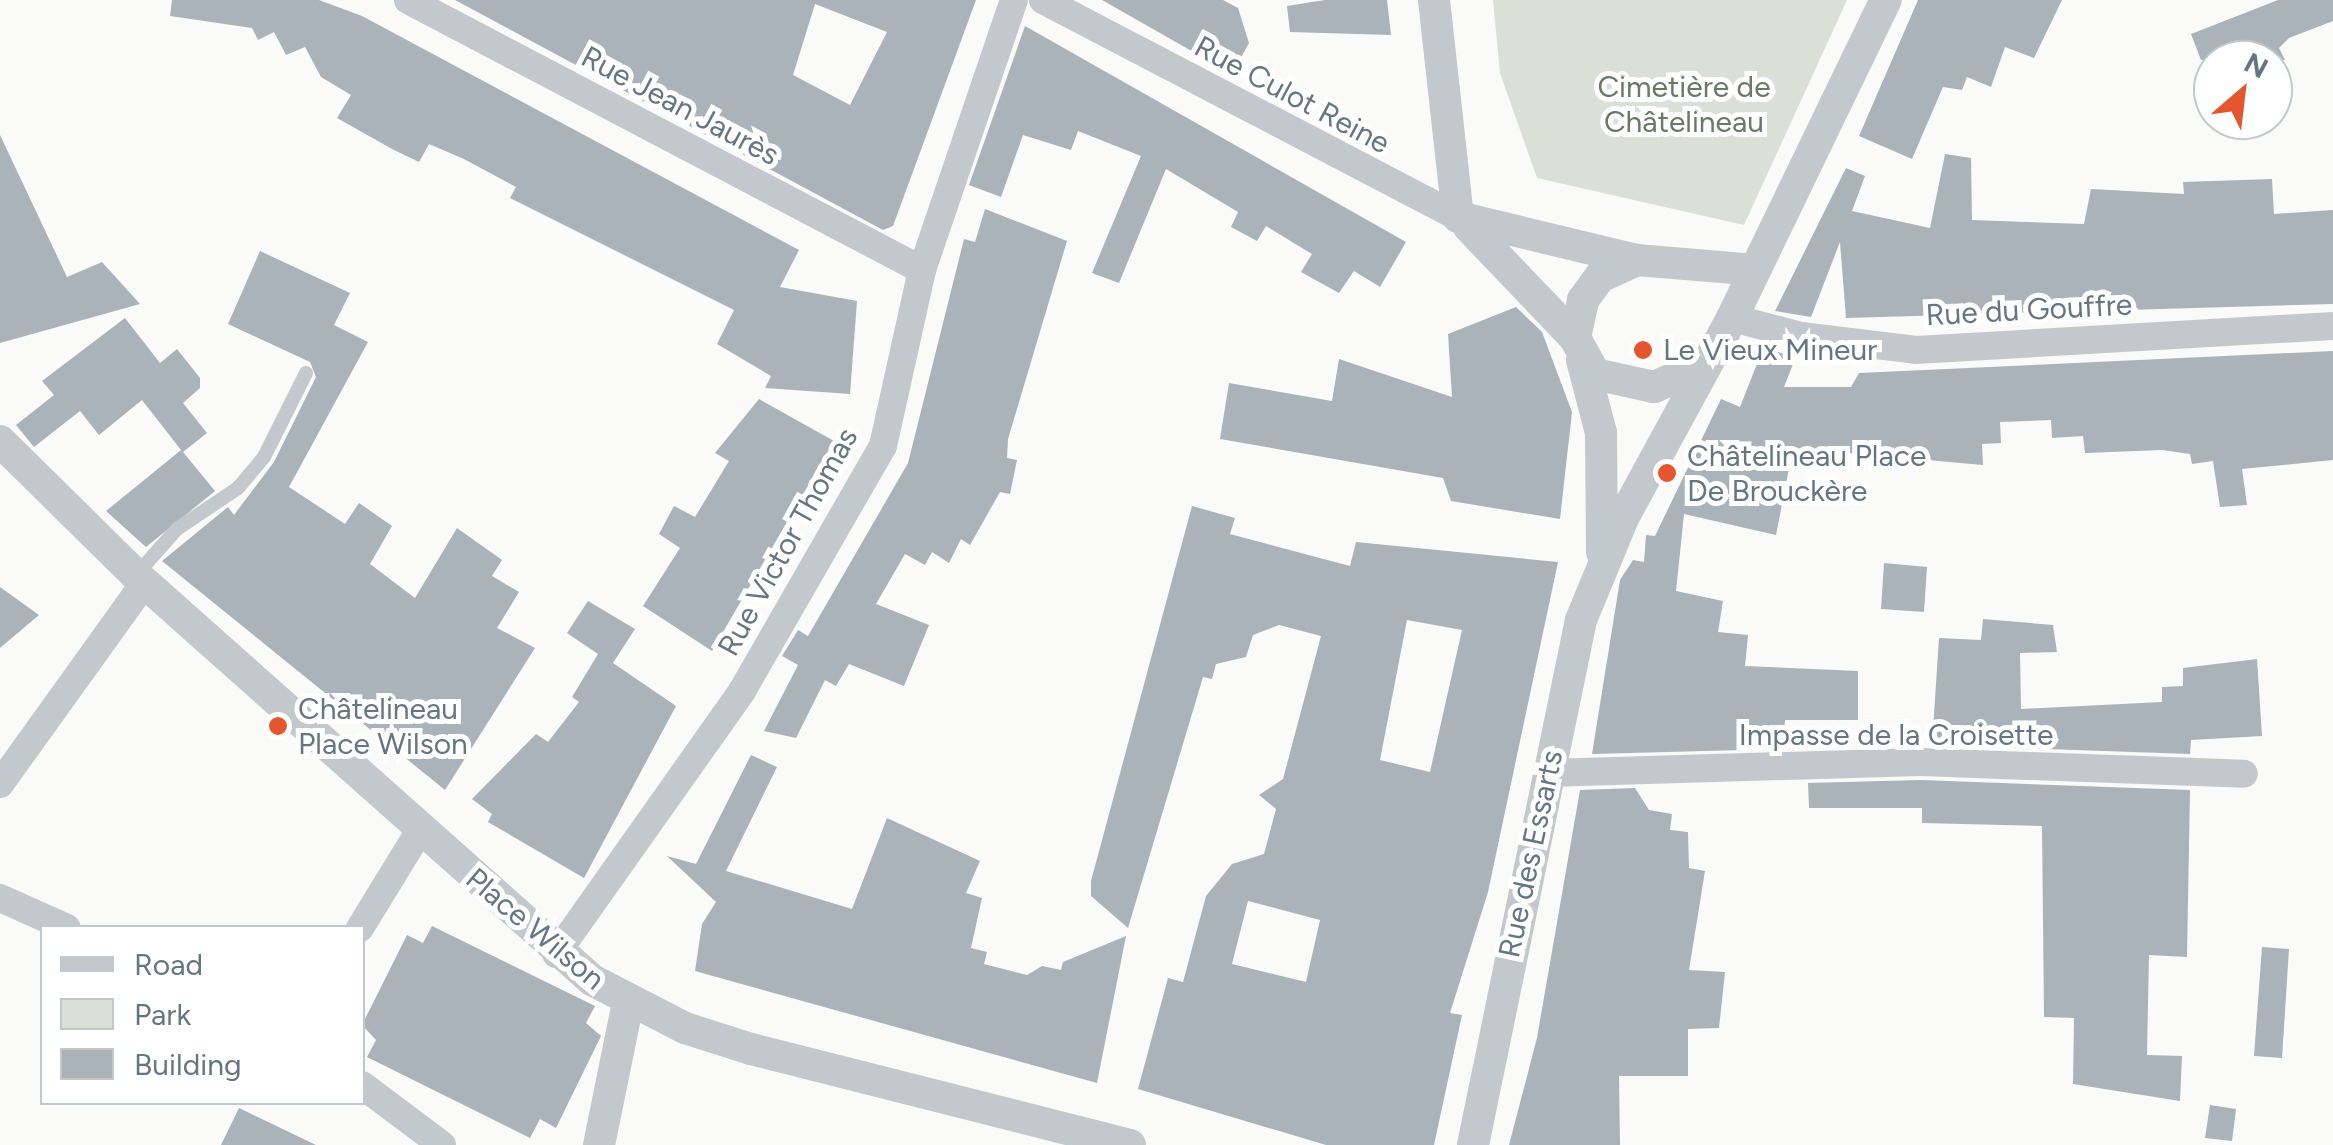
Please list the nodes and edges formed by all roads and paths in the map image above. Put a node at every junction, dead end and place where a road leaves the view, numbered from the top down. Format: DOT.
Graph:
graph roads {
  1 [pos="408,0"];
  2 [pos="1014,0"];
  3 [pos="1043,0"];
  4 [pos="1434,0"];
  5 [pos="1886,0"];
  6 [pos="1458,217"];
  7 [pos="1636,260"];
  8 [pos="922,270"];
  9 [pos="1755,270"];
  10 [pos="1732,318"];
  11 [pos="2333,326"];
  12 [pos="1578,349"];
  13 [pos="1706,364"];
  14 [pos="306,373"];
  15 [pos="0,442"];
  16 [pos="1603,566"];
  17 [pos="141,578"];
  18 [pos="1548,772"];
  19 [pos="2244,774"];
  20 [pos="0,784"];
  21 [pos="420,830"];
  22 [pos="0,898"];
  23 [pos="60,925"];
  24 [pos="362,925"];
  25 [pos="556,954"];
  26 [pos="628,1003"];
  27 [pos="365,1087"];
  28 [pos="438,1144"];
  29 [pos="599,1145"];
  30 [pos="1130,1145"];
  31 [pos="1473,1145"];
  1 -- 8 [label="street, Rue Jean Jaurès"];
  2 -- 8 [label="street, Rue Victor Thomas"];
  3 -- 6 [label="street, Rue Culot Reine"];
  4 -- 6 [label="street"];
  5 -- 9 [label="street, Rue des Essarts"];
  6 -- 7 [label="street"];
  6 -- 12 [label="street"];
  7 -- 9 [label="street"];
  7 -- 12 [label="street"];
  8 -- 25 [label="street, Rue Victor Thomas"];
  9 -- 10 [label="street, Rue des Essarts"];
  10 -- 11 [label="street, Rue du Gouffre"];
  10 -- 13 [label="street, Rue des Essarts"];
  12 -- 13 [label="street"];
  12 -- 16 [label="street"];
  13 -- 16 [label="street, Rue des Essarts"];
  14 -- 17 [label="lane"];
  15 -- 17 [label="street, Place Wilson"];
  16 -- 18 [label="street, Rue des Essarts"];
  17 -- 20 [label="street"];
  17 -- 21 [label="street, Place Wilson"];
  18 -- 19 [label="street, Impasse de la Croisette"];
  18 -- 31 [label="street, Rue des Essarts"];
  21 -- 24 [label="street"];
  21 -- 25 [label="street, Place Wilson"];
  22 -- 23 [label="street"];
  25 -- 26 [label="street, Place Wilson"];
  26 -- 29 [label="street"];
  26 -- 30 [label="street, Place Wilson"];
  27 -- 28 [label="street"];
}
